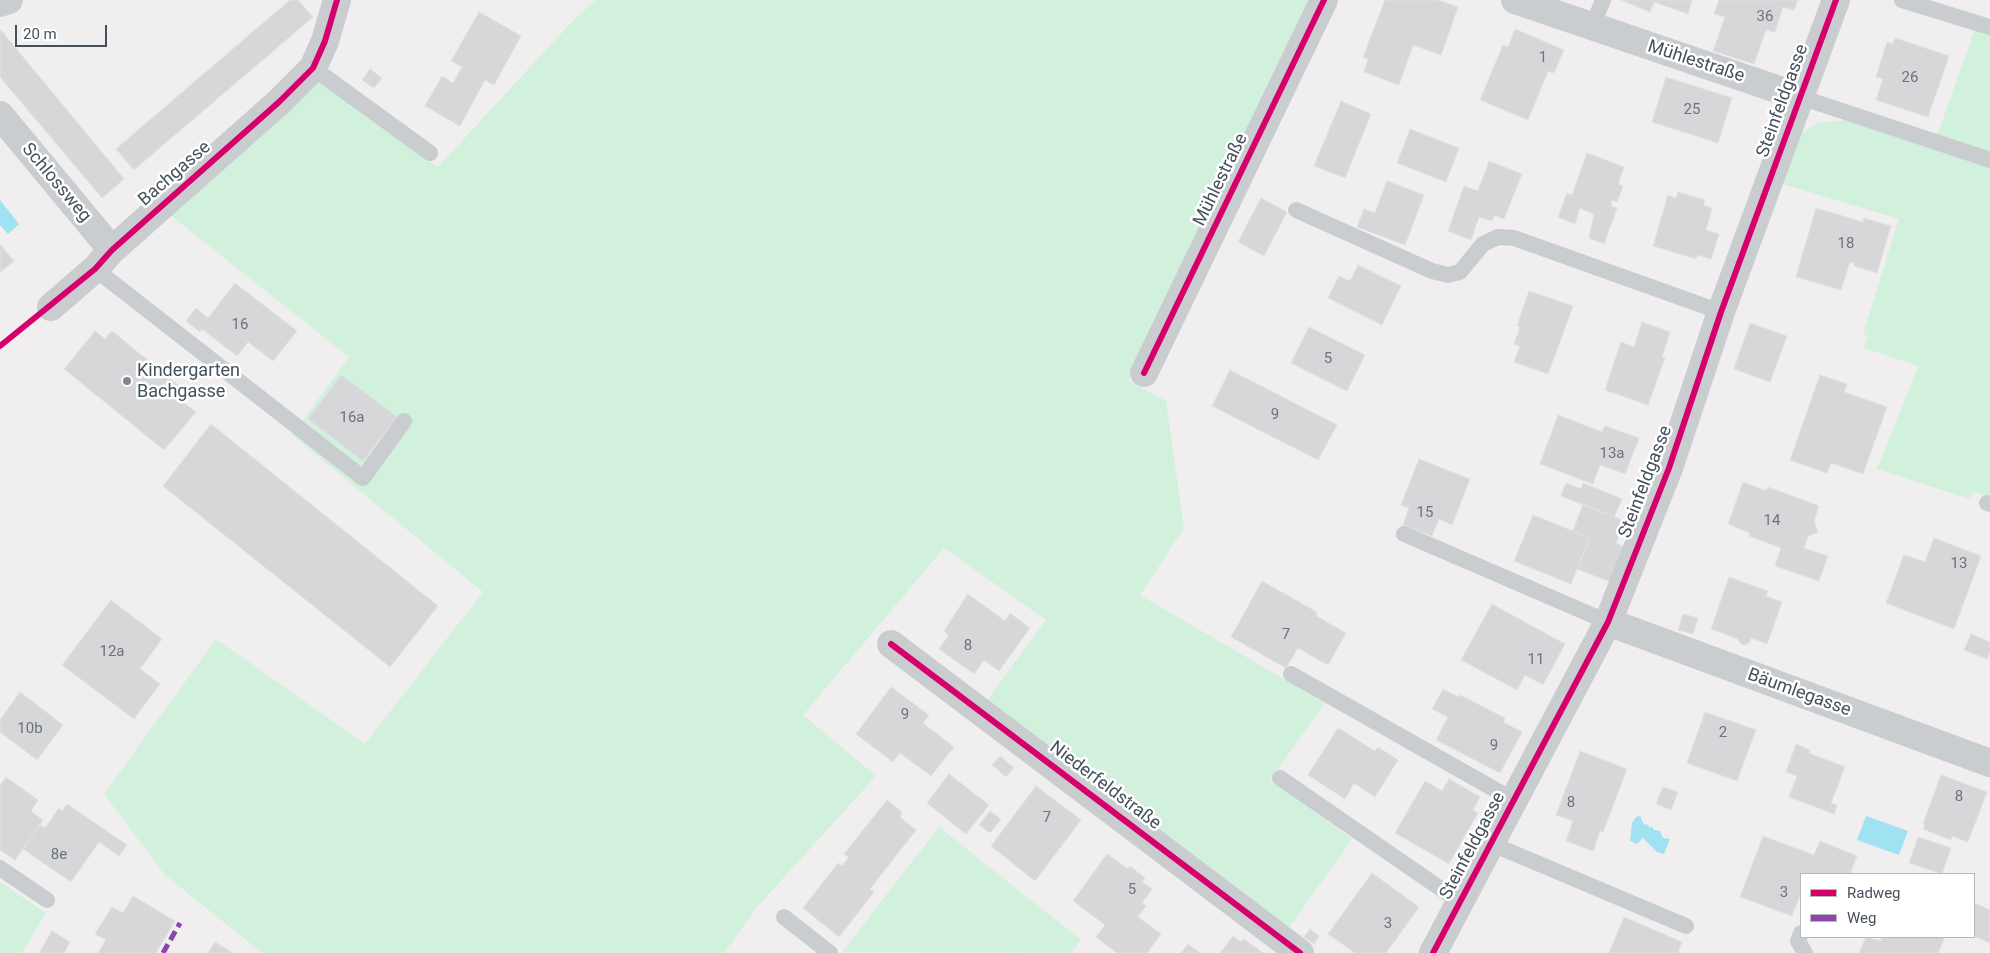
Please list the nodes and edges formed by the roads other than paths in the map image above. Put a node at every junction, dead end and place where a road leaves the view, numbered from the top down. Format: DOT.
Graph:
graph roads {
  1 [pos="9,0"];
  2 [pos="337,0"];
  3 [pos="1324,0"];
  4 [pos="1515,0"];
  5 [pos="1603,0"];
  6 [pos="1836,0"];
  7 [pos="1902,0"];
  8 [pos="0,3"];
  9 [pos="1990,27"];
  10 [pos="1592,28"];
  11 [pos="313,68"];
  12 [pos="1800,97"];
  13 [pos="0,115"];
  14 [pos="430,153"];
  15 [pos="1990,160"];
  16 [pos="1296,210"];
  17 [pos="104,260"];
  18 [pos="51,307"];
  19 [pos="1721,312"];
  20 [pos="1144,374"];
  21 [pos="404,421"];
  22 [pos="1404,534"];
  23 [pos="1608,622"];
  24 [pos="891,644"];
  25 [pos="1291,674"];
  26 [pos="1990,763"];
  27 [pos="1280,778"];
  28 [pos="1515,801"];
  29 [pos="1492,844"];
  30 [pos="0,868"];
  31 [pos="47,900"];
  32 [pos="1460,902"];
  33 [pos="784,917"];
  34 [pos="1686,926"];
  35 [pos="1800,936"];
  36 [pos="830,953"];
  37 [pos="1300,953"];
  38 [pos="1433,953"];
  39 [pos="1805,953"];
  1 -- 8 [label="street"];
  2 -- 11 [label="street, Bachgasse"];
  3 -- 20 [label="street, Mühlestraße"];
  4 -- 10 [label="street, Mühlestraße"];
  5 -- 10 [label="lane"];
  6 -- 12 [label="street, Steinfeldgasse"];
  7 -- 9 [label="lane"];
  10 -- 12 [label="street, Mühlestraße"];
  11 -- 14 [label="lane"];
  11 -- 17 [label="street, Bachgasse"];
  12 -- 15 [label="lane"];
  12 -- 19 [label="street, Steinfeldgasse"];
  13 -- 17 [label="street, Schlossweg"];
  16 -- 19 [label="lane"];
  17 -- 18 [label="street, Bachgasse"];
  17 -- 21 [label="lane"];
  19 -- 23 [label="street, Steinfeldgasse"];
  22 -- 23 [label="lane"];
  23 -- 26 [label="street, Bäumlegasse"];
  23 -- 28 [label="street, Steinfeldgasse"];
  24 -- 37 [label="street, Niederfeldstraße"];
  25 -- 28 [label="lane"];
  27 -- 32 [label="lane"];
  28 -- 29 [label="street, Steinfeldgasse"];
  29 -- 32 [label="street, Steinfeldgasse"];
  29 -- 34 [label="lane"];
  30 -- 31 [label="lane"];
  32 -- 38 [label="street, Steinfeldgasse"];
  33 -- 36 [label="lane"];
  35 -- 39 [label="lane"];
}
